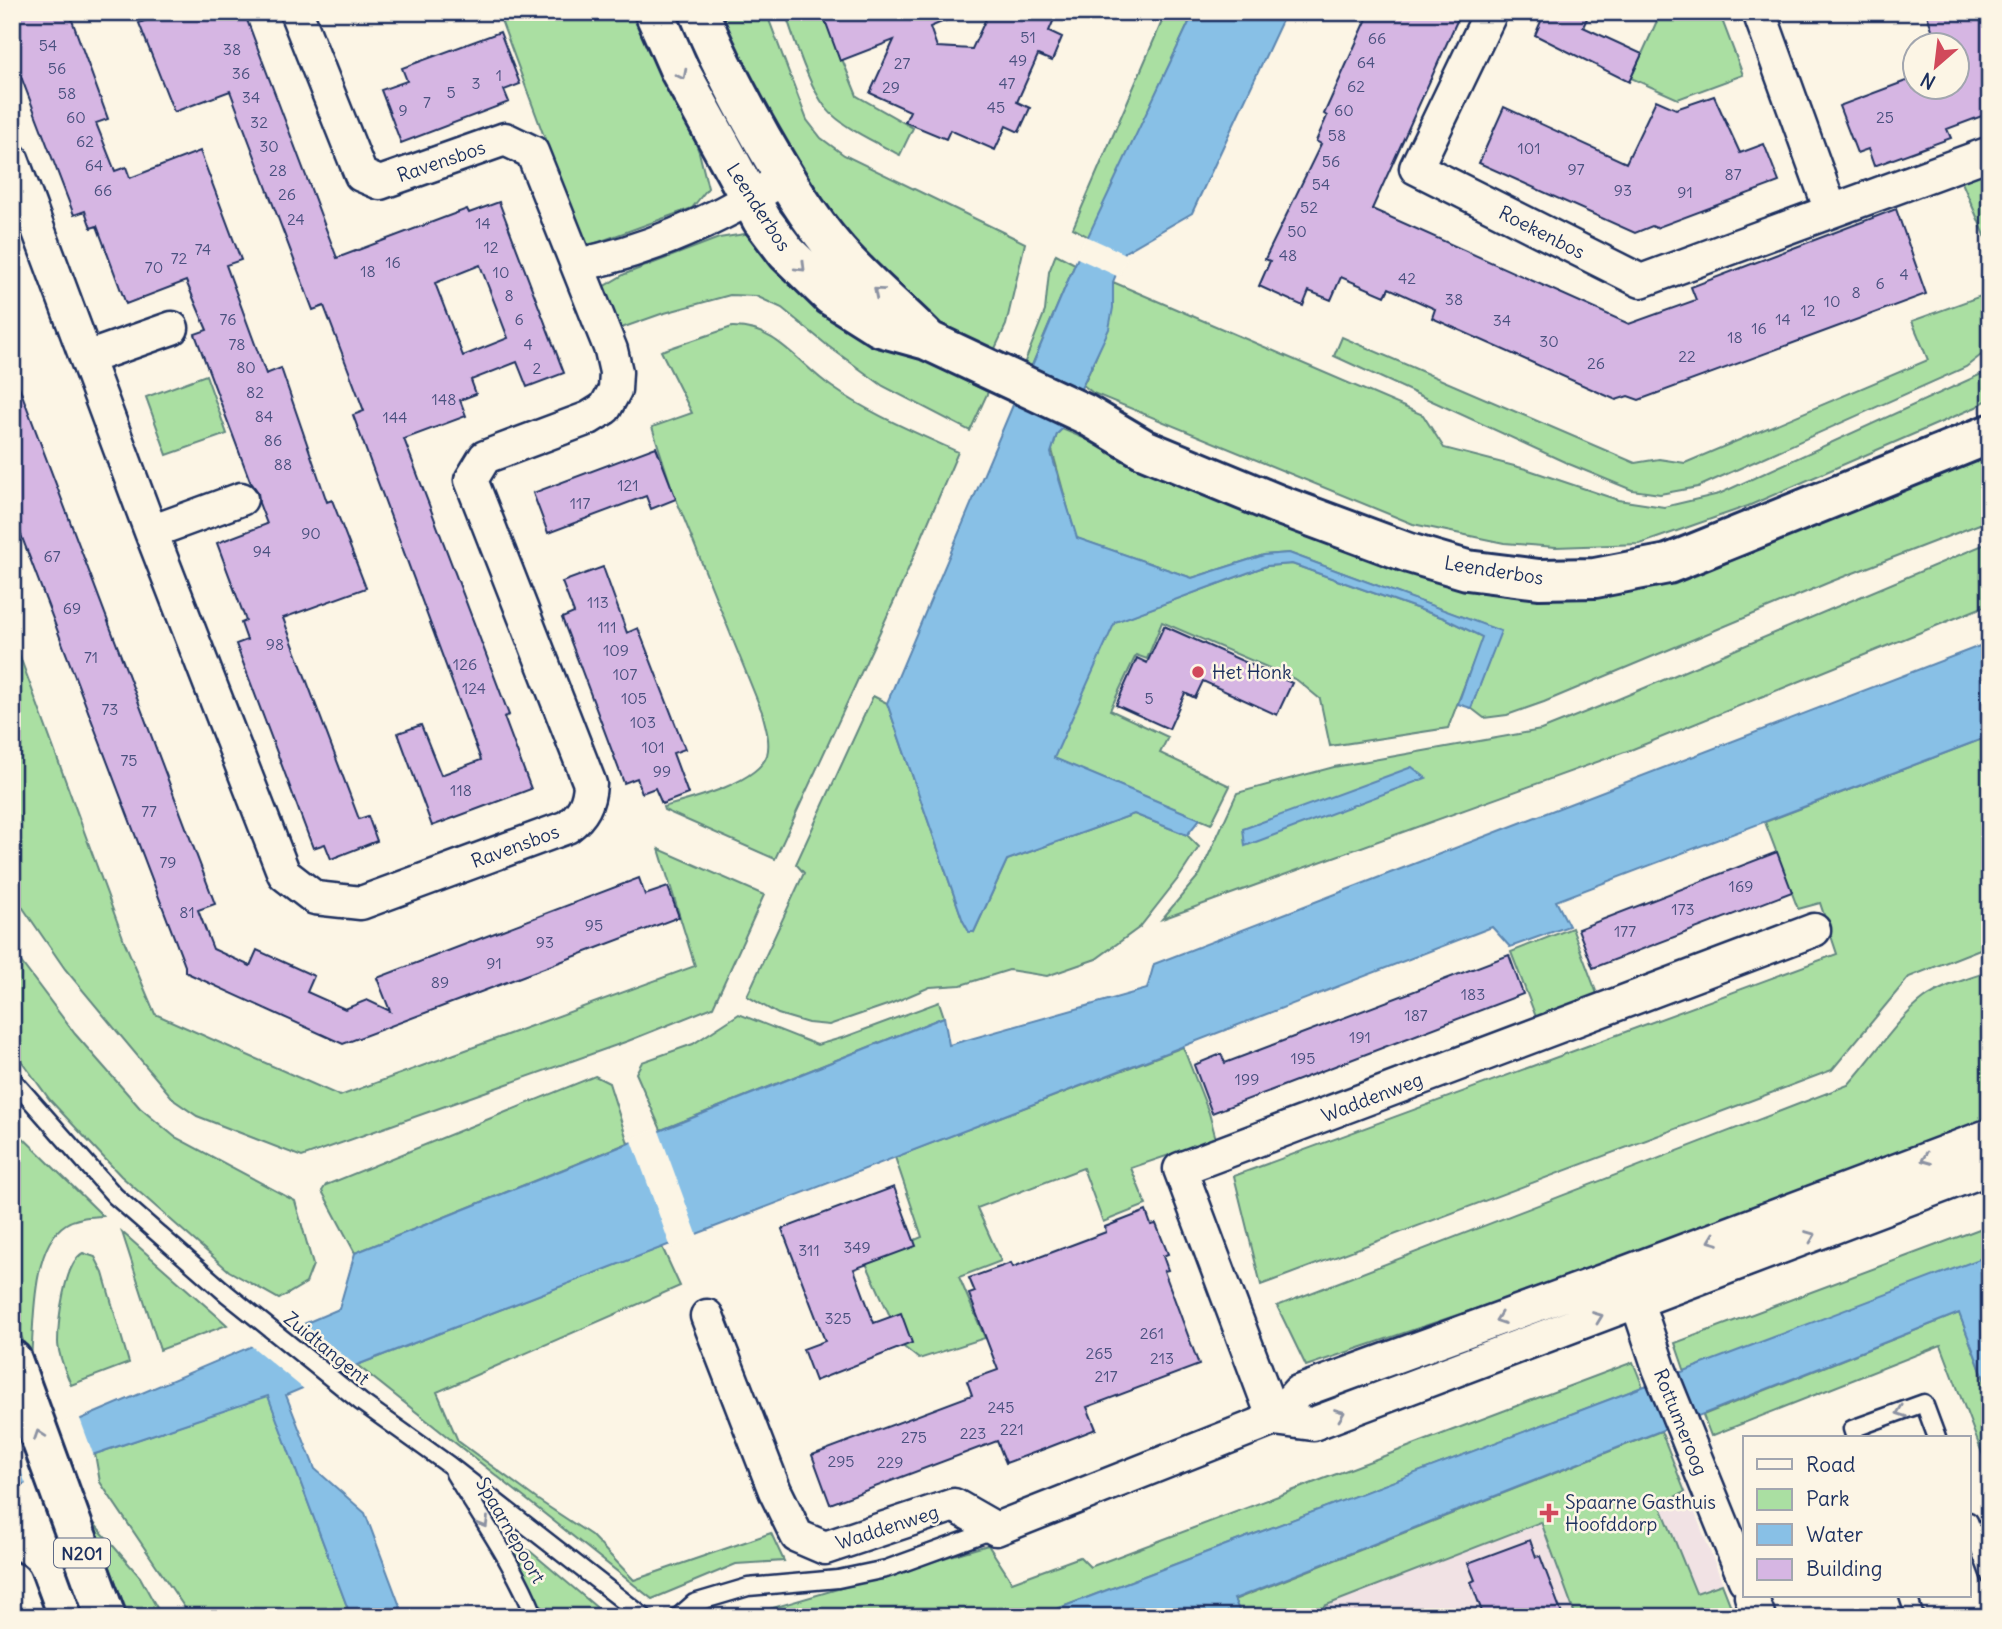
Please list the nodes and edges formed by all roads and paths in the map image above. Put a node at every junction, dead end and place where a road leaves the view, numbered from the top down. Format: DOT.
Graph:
graph roads {
  1 [pos="296,12"];
  2 [pos="654,12"];
  3 [pos="699,12"];
  4 [pos="1491,12"];
  5 [pos="1759,12"];
  6 [pos="1990,153"];
  7 [pos="12,159"];
  8 [pos="784,178"];
  9 [pos="751,199"];
  10 [pos="1831,211"];
  11 [pos="578,265"];
  12 [pos="172,328"];
  13 [pos="927,340"];
  14 [pos="87,358"];
  15 [pos="1990,409"];
  16 [pos="1086,414"];
  17 [pos="1990,434"];
  18 [pos="241,499"];
  19 [pos="151,532"];
  20 [pos="1814,930"];
  21 [pos="12,1079"];
  22 [pos="1990,1135"];
  23 [pos="1990,1168"];
  24 [pos="1627,1272"];
  25 [pos="1638,1302"];
  26 [pos="707,1316"];
  27 [pos="16,1370"];
  28 [pos="1274,1419"];
  29 [pos="1854,1436"];
  30 [pos="1936,1436"];
  31 [pos="449,1465"];
  32 [pos="1970,1524"];
  33 [pos="996,1529"];
  34 [pos="1743,1575"];
  35 [pos="1990,1576"];
  36 [pos="12,1582"];
  37 [pos="1752,1598"];
  38 [pos="1909,1598"];
  39 [pos="25,1617"];
  40 [pos="106,1617"];
  41 [pos="535,1617"];
  42 [pos="644,1617"];
  43 [pos="678,1617"];
  44 [pos="1759,1617"];
  45 [pos="1915,1617"];
  1 -- 11 [label="street, Ravensbos"];
  2 -- 9 [label="main road, Leenderbos, one-way"];
  3 -- 8 [label="main road, Leenderbos"];
  4 -- 10 [label="street, Roekenbos"];
  5 -- 10 [label="street"];
  6 -- 10 [label="street, Roekenbos"];
  7 -- 14 [label="street, Ravensbos"];
  8 -- 9 [label="street"];
  13 -- 8 [label="main road, Leenderbos, one-way"];
  9 -- 11 [label="street"];
  9 -- 13 [label="main road, Leenderbos, one-way"];
  11 -- 19 [label="street, Ravensbos"];
  12 -- 14 [label="street"];
  13 -- 16 [label="main road, Leenderbos"];
  14 -- 19 [label="street, Ravensbos"];
  15 -- 16 [label="main road, Leenderbos"];
  16 -- 17 [label="main road, Leenderbos"];
  18 -- 19 [label="street"];
  20 -- 28 [label="street, Waddenweg"];
  21 -- 31 [label="lane, Zuidtangent"];
  22 -- 24 [label="street, one-way"];
  25 -- 23 [label="street, one-way"];
  24 -- 25 [label="street"];
  24 -- 28 [label="street, one-way"];
  28 -- 25 [label="street, one-way"];
  25 -- 34 [label="street, Rottumeroog"];
  26 -- 33 [label="street, Waddenweg"];
  40 -- 27 [label="main road, N201, one-way"];
  28 -- 33 [label="street"];
  30 -- 29 [label="lane, one-way"];
  31 -- 41 [label="lane, Spaarnepoort, one-way"];
  31 -- 42 [label="lane, Zuidtangent"];
  32 -- 35 [label="lane"];
  33 -- 43 [label="lane"];
  36 -- 39 [label="main road"];
  37 -- 44 [label="street"];
  38 -- 45 [label="lane"];
}
